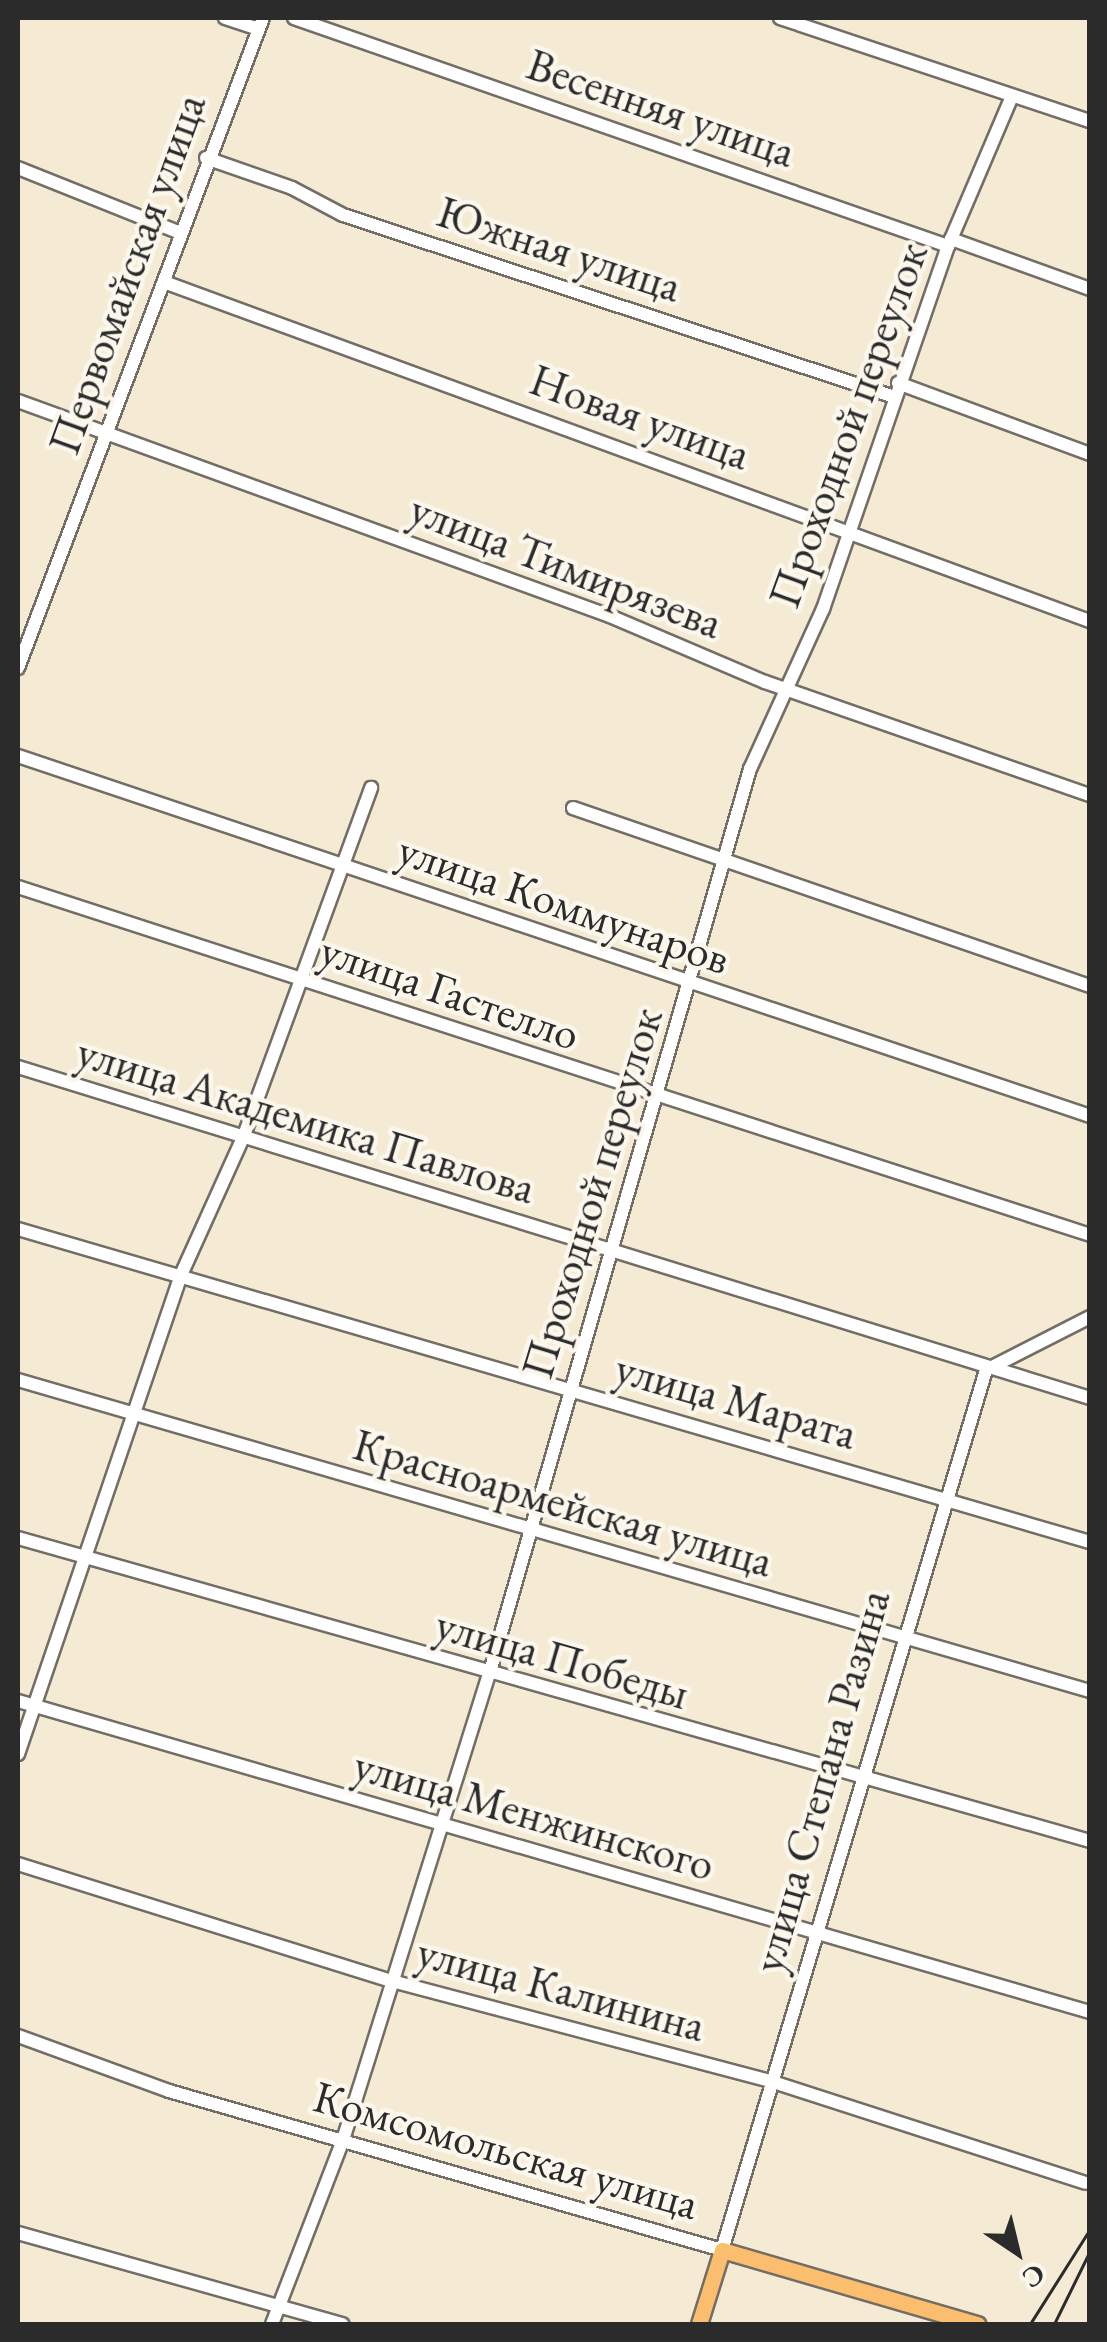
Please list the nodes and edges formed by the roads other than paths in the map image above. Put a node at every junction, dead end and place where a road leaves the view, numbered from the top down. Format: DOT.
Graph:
graph roads {
  1 [pos="225,18"];
  2 [pos="294,18"];
  3 [pos="780,18"];
  4 [pos="260,23"];
  5 [pos="1012,96"];
  6 [pos="1090,122"];
  7 [pos="206,158"];
  8 [pos="18,168"];
  9 [pos="178,232"];
  10 [pos="949,242"];
  11 [pos="164,282"];
  12 [pos="1090,289"];
  13 [pos="897,390"];
  14 [pos="18,401"];
  15 [pos="104,432"];
  16 [pos="1090,454"];
  17 [pos="849,530"];
  18 [pos="1090,621"];
  19 [pos="18,668"];
  20 [pos="787,685"];
  21 [pos="18,756"];
  22 [pos="372,788"];
  23 [pos="1090,795"];
  24 [pos="572,808"];
  25 [pos="727,860"];
  26 [pos="344,867"];
  27 [pos="18,886"];
  28 [pos="304,980"];
  29 [pos="692,985"];
  30 [pos="1090,986"];
  31 [pos="18,1067"];
  32 [pos="656,1098"];
  33 [pos="1090,1116"];
  34 [pos="243,1138"];
  35 [pos="18,1229"];
  36 [pos="1090,1236"];
  37 [pos="610,1252"];
  38 [pos="181,1275"];
  39 [pos="1090,1317"];
  40 [pos="986,1370"];
  41 [pos="18,1380"];
  42 [pos="568,1389"];
  43 [pos="1090,1398"];
  44 [pos="137,1416"];
  45 [pos="943,1498"];
  46 [pos="528,1529"];
  47 [pos="18,1538"];
  48 [pos="1090,1542"];
  49 [pos="80,1556"];
  50 [pos="901,1638"];
  51 [pos="489,1676"];
  52 [pos="1090,1691"];
  53 [pos="18,1701"];
  54 [pos="34,1706"];
  55 [pos="18,1754"];
  56 [pos="860,1778"];
  57 [pos="442,1825"];
  58 [pos="1090,1842"];
  59 [pos="18,1864"];
  60 [pos="816,1934"];
  61 [pos="392,1981"];
  62 [pos="1090,2012"];
  63 [pos="18,2036"];
  64 [pos="774,2082"];
  65 [pos="342,2143"];
  66 [pos="1085,2183"];
  67 [pos="18,2233"];
  68 [pos="722,2250"];
  69 [pos="280,2306"];
  70 [pos="272,2324"];
  71 [pos="342,2324"];
  72 [pos="699,2324"];
  73 [pos="977,2324"];
  1 -- 4 [label="street"];
  2 -- 10 [label="street, Весенняя улица"];
  3 -- 5 [label="street"];
  4 -- 7 [label="street, Первомайская улица"];
  5 -- 6 [label="street"];
  5 -- 10 [label="street, Проходной переулок"];
  7 -- 9 [label="street, Первомайская улица"];
  7 -- 13 [label="street, Южная улица"];
  8 -- 9 [label="street"];
  9 -- 11 [label="street, Первомайская улица"];
  10 -- 12 [label="street, Весенняя улица"];
  10 -- 13 [label="street, Проходной переулок"];
  11 -- 15 [label="street, Первомайская улица"];
  11 -- 17 [label="street, Новая улица"];
  13 -- 16 [label="street, Южная улица"];
  13 -- 17 [label="street, Проходной переулок"];
  14 -- 15 [label="street, улица Тимирязева"];
  15 -- 19 [label="street, Первомайская улица"];
  15 -- 20 [label="street, улица Тимирязева"];
  17 -- 18 [label="street, Новая улица"];
  17 -- 20 [label="street, Проходной переулок"];
  20 -- 23 [label="street, улица Тимирязева"];
  20 -- 25 [label="street, Проходной переулок"];
  21 -- 26 [label="street, улица Коммунаров"];
  22 -- 26 [label="street"];
  24 -- 25 [label="street"];
  25 -- 29 [label="street, Проходной переулок"];
  25 -- 30 [label="street"];
  26 -- 28 [label="street"];
  26 -- 29 [label="street, улица Коммунаров"];
  27 -- 28 [label="street, улица Гастелло"];
  28 -- 32 [label="street, улица Гастелло"];
  28 -- 34 [label="street"];
  29 -- 32 [label="street, Проходной переулок"];
  29 -- 33 [label="street, улица Коммунаров"];
  31 -- 34 [label="street, улица Академика Павлова"];
  32 -- 36 [label="street, улица Гастелло"];
  32 -- 37 [label="street, Проходной переулок"];
  34 -- 37 [label="street, улица Академика Павлова"];
  34 -- 38 [label="street"];
  35 -- 38 [label="street, улица Марата"];
  37 -- 40 [label="street, улица Академика Павлова"];
  37 -- 42 [label="street, Проходной переулок"];
  38 -- 42 [label="street, улица Марата"];
  38 -- 44 [label="street"];
  39 -- 40 [label="street"];
  40 -- 43 [label="street, улица Академика Павлова"];
  40 -- 45 [label="street, улица Степана Разина"];
  41 -- 44 [label="street, Красноармейская улица"];
  42 -- 45 [label="street, улица Марата"];
  42 -- 46 [label="street, Проходной переулок"];
  44 -- 46 [label="street, Красноармейская улица"];
  44 -- 49 [label="street"];
  45 -- 48 [label="street, улица Марата"];
  45 -- 50 [label="street, улица Степана Разина"];
  46 -- 50 [label="street, Красноармейская улица"];
  46 -- 51 [label="street, Проходной переулок"];
  47 -- 49 [label="street, улица Победы"];
  49 -- 51 [label="street, улица Победы"];
  49 -- 54 [label="street"];
  50 -- 52 [label="street, Красноармейская улица"];
  50 -- 56 [label="street, улица Степана Разина"];
  51 -- 56 [label="street, улица Победы"];
  51 -- 57 [label="street, Проходной переулок"];
  53 -- 54 [label="street, улица Менжинского"];
  54 -- 55 [label="street"];
  54 -- 57 [label="street, улица Менжинского"];
  56 -- 58 [label="street, улица Победы"];
  56 -- 60 [label="street, улица Степана Разина"];
  57 -- 60 [label="street, улица Менжинского"];
  57 -- 61 [label="street, Проходной переулок"];
  59 -- 61 [label="street, улица Калинина"];
  60 -- 62 [label="street, улица Менжинского"];
  60 -- 64 [label="street, улица Степана Разина"];
  61 -- 64 [label="street, улица Калинина"];
  61 -- 65 [label="street, Проходной переулок"];
  63 -- 65 [label="street, Комсомольская улица"];
  64 -- 66 [label="street, улица Калинина"];
  64 -- 68 [label="street, улица Степана Разина"];
  65 -- 68 [label="street, Комсомольская улица"];
  65 -- 69 [label="street, Проходной переулок"];
  67 -- 69 [label="street"];
  68 -- 72 [label="main road, улица Степана Разина"];
  68 -- 73 [label="main road, Комсомольская улица"];
  69 -- 70 [label="street, Проходной переулок"];
  69 -- 71 [label="street"];
}
